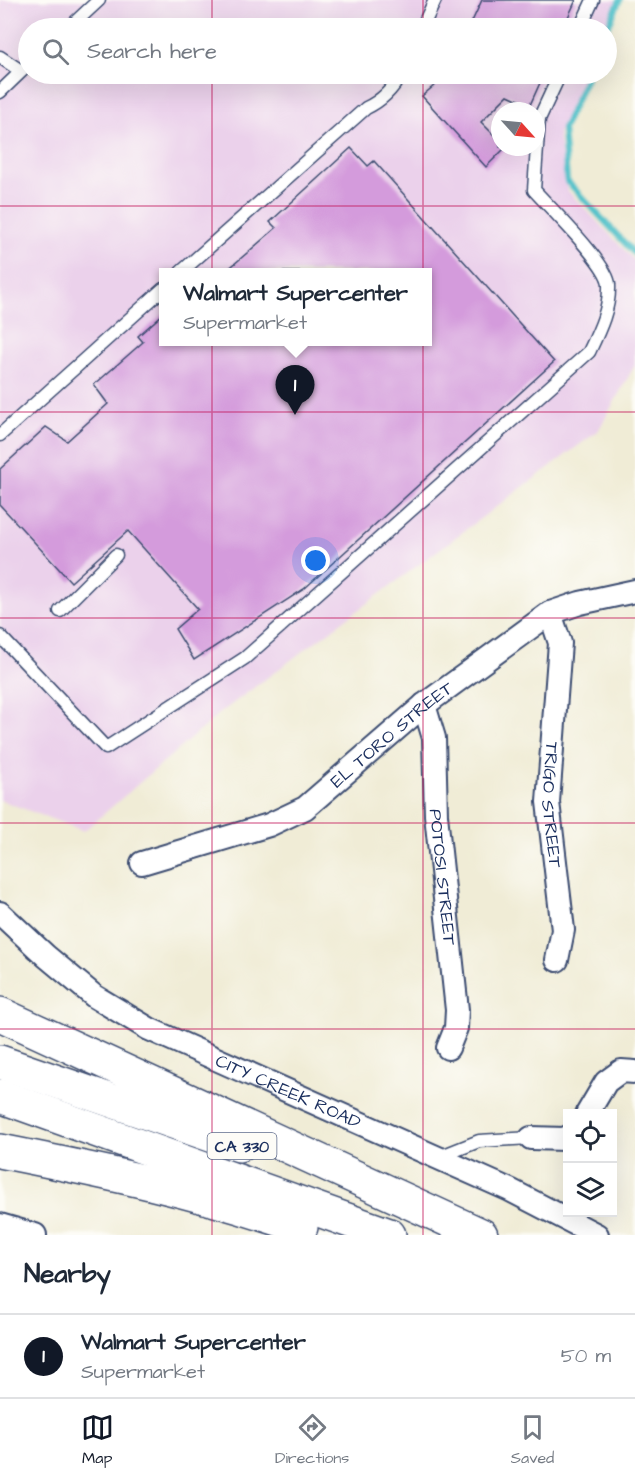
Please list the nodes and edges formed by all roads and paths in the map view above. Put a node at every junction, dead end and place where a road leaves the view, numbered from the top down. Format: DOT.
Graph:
graph roads {
  1 [pos="99,0"];
  2 [pos="435,0"];
  3 [pos="593,0"];
  4 [pos="80,18"];
  5 [pos="427,18"];
  6 [pos="585,18"];
  7 [pos="0,57"];
  8 [pos="18,65"];
  9 [pos="18,75"];
  10 [pos="395,84"];
  11 [pos="555,84"];
  12 [pos="0,92"];
  13 [pos="187,268"];
  14 [pos="159,293"];
  15 [pos="0,435"];
  16 [pos="116,555"];
  17 [pos="635,591"];
  18 [pos="60,611"];
  19 [pos="550,614"];
  20 [pos="0,636"];
  21 [pos="424,705"];
  22 [pos="142,863"];
  23 [pos="0,913"];
  24 [pos="556,960"];
  25 [pos="0,1014"];
  26 [pos="448,1048"];
  27 [pos="0,1062"];
  28 [pos="635,1072"];
  29 [pos="0,1095"];
  30 [pos="590,1109"];
  31 [pos="531,1138"];
  32 [pos="563,1139"];
  33 [pos="0,1151"];
  34 [pos="436,1157"];
  35 [pos="0,1225"];
  36 [pos="35,1235"];
  37 [pos="324,1235"];
  38 [pos="389,1235"];
  39 [pos="481,1235"];
  40 [pos="597,1235"];
  1 -- 4 [label="lane"];
  2 -- 5 [label="lane"];
  3 -- 6 [label="lane"];
  7 -- 8 [label="lane"];
  9 -- 12 [label="lane"];
  10 -- 13 [label="lane"];
  11 -- 20 [label="lane"];
  14 -- 15 [label="lane"];
  16 -- 18 [label="lane"];
  17 -- 19 [label="street, EL TORO STREET"];
  19 -- 21 [label="street, EL TORO STREET"];
  19 -- 24 [label="street, TRIGO STREET"];
  21 -- 22 [label="street, EL TORO STREET"];
  21 -- 26 [label="street, POTOSI STREET"];
  23 -- 34 [label="street, CITY CREEK ROAD"];
  25 -- 39 [label="highway"];
  27 -- 39 [label="highway, CA 330"];
  28 -- 30 [label="street"];
  29 -- 38 [label="highway, CA 330"];
  31 -- 32 [label="street"];
  31 -- 34 [label="lane"];
  33 -- 37 [label="highway"];
  34 -- 40 [label="street, CITY CREEK ROAD"];
  35 -- 36 [label="street"];
}
